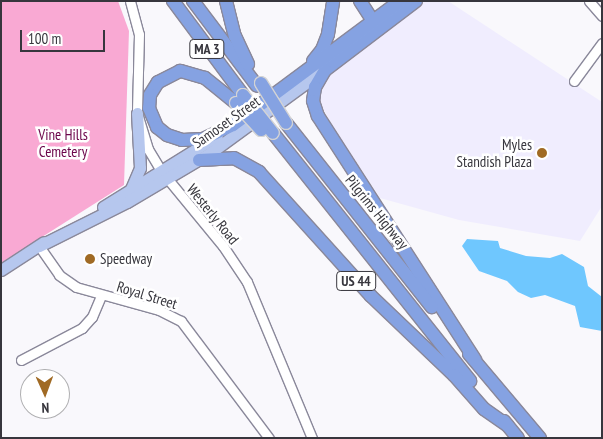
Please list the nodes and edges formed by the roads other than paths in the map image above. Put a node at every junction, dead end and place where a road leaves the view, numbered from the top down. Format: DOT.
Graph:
graph roads {
  1 [pos="130,1"];
  2 [pos="173,1"];
  3 [pos="193,1"];
  4 [pos="226,1"];
  5 [pos="333,1"];
  6 [pos="360,1"];
  7 [pos="400,1"];
  8 [pos="416,1"];
  9 [pos="589,1"];
  10 [pos="602,16"];
  11 [pos="376,25"];
  12 [pos="602,43"];
  13 [pos="325,70"];
  14 [pos="302,74"];
  15 [pos="574,81"];
  16 [pos="259,84"];
  17 [pos="240,99"];
  18 [pos="137,113"];
  19 [pos="232,125"];
  20 [pos="199,160"];
  21 [pos="164,176"];
  22 [pos="130,191"];
  23 [pos="39,246"];
  24 [pos="1,270"];
  25 [pos="101,296"];
  26 [pos="21,360"];
  27 [pos="475,360"];
  28 [pos="508,426"];
  29 [pos="268,438"];
  30 [pos="312,438"];
  31 [pos="518,438"];
  32 [pos="540,438"];
  1 -- 18 [label="street, Westerly Road"];
  2 -- 17 [label="highway, MA 3"];
  3 -- 16 [label="highway, MA 3"];
  4 -- 16 [label="highway, US 44"];
  5 -- 14 [label="highway, US 44"];
  6 -- 11 [label="highway"];
  7 -- 11 [label="highway, Samoset Street"];
  8 -- 11 [label="highway, Samoset Street"];
  9 -- 10 [label="street"];
  11 -- 13 [label="highway, Samoset Street"];
  11 -- 14 [label="highway, Samoset Street"];
  12 -- 15 [label="street"];
  13 -- 20 [label="main road, Samoset Street"];
  13 -- 27 [label="highway"];
  14 -- 19 [label="highway, Samoset Street / US 44"];
  16 -- 27 [label="highway, Pilgrims Highway / US 44, bridge"];
  17 -- 19 [label="highway"];
  17 -- 28 [label="highway, bridge"];
  18 -- 21 [label="street, Westerly Road"];
  18 -- 22 [label="main road"];
  19 -- 21 [label="main road, Samoset Street / US 44"];
  20 -- 21 [label="main road, Samoset Street / US 44"];
  20 -- 28 [label="highway, US 44"];
  21 -- 22 [label="main road, Samoset Street / US 44"];
  21 -- 23 [label="main road, Samoset Street / US 44"];
  21 -- 30 [label="street, Westerly Road"];
  22 -- 23 [label="main road, Samoset Street / US 44"];
  23 -- 24 [label="main road, Samoset Street / US 44"];
  23 -- 25 [label="street, Royal Street"];
  25 -- 26 [label="street"];
  25 -- 29 [label="street, Royal Street"];
  27 -- 32 [label="highway, Pilgrims Highway / US 44"];
  28 -- 31 [label="highway, US 44"];
}
